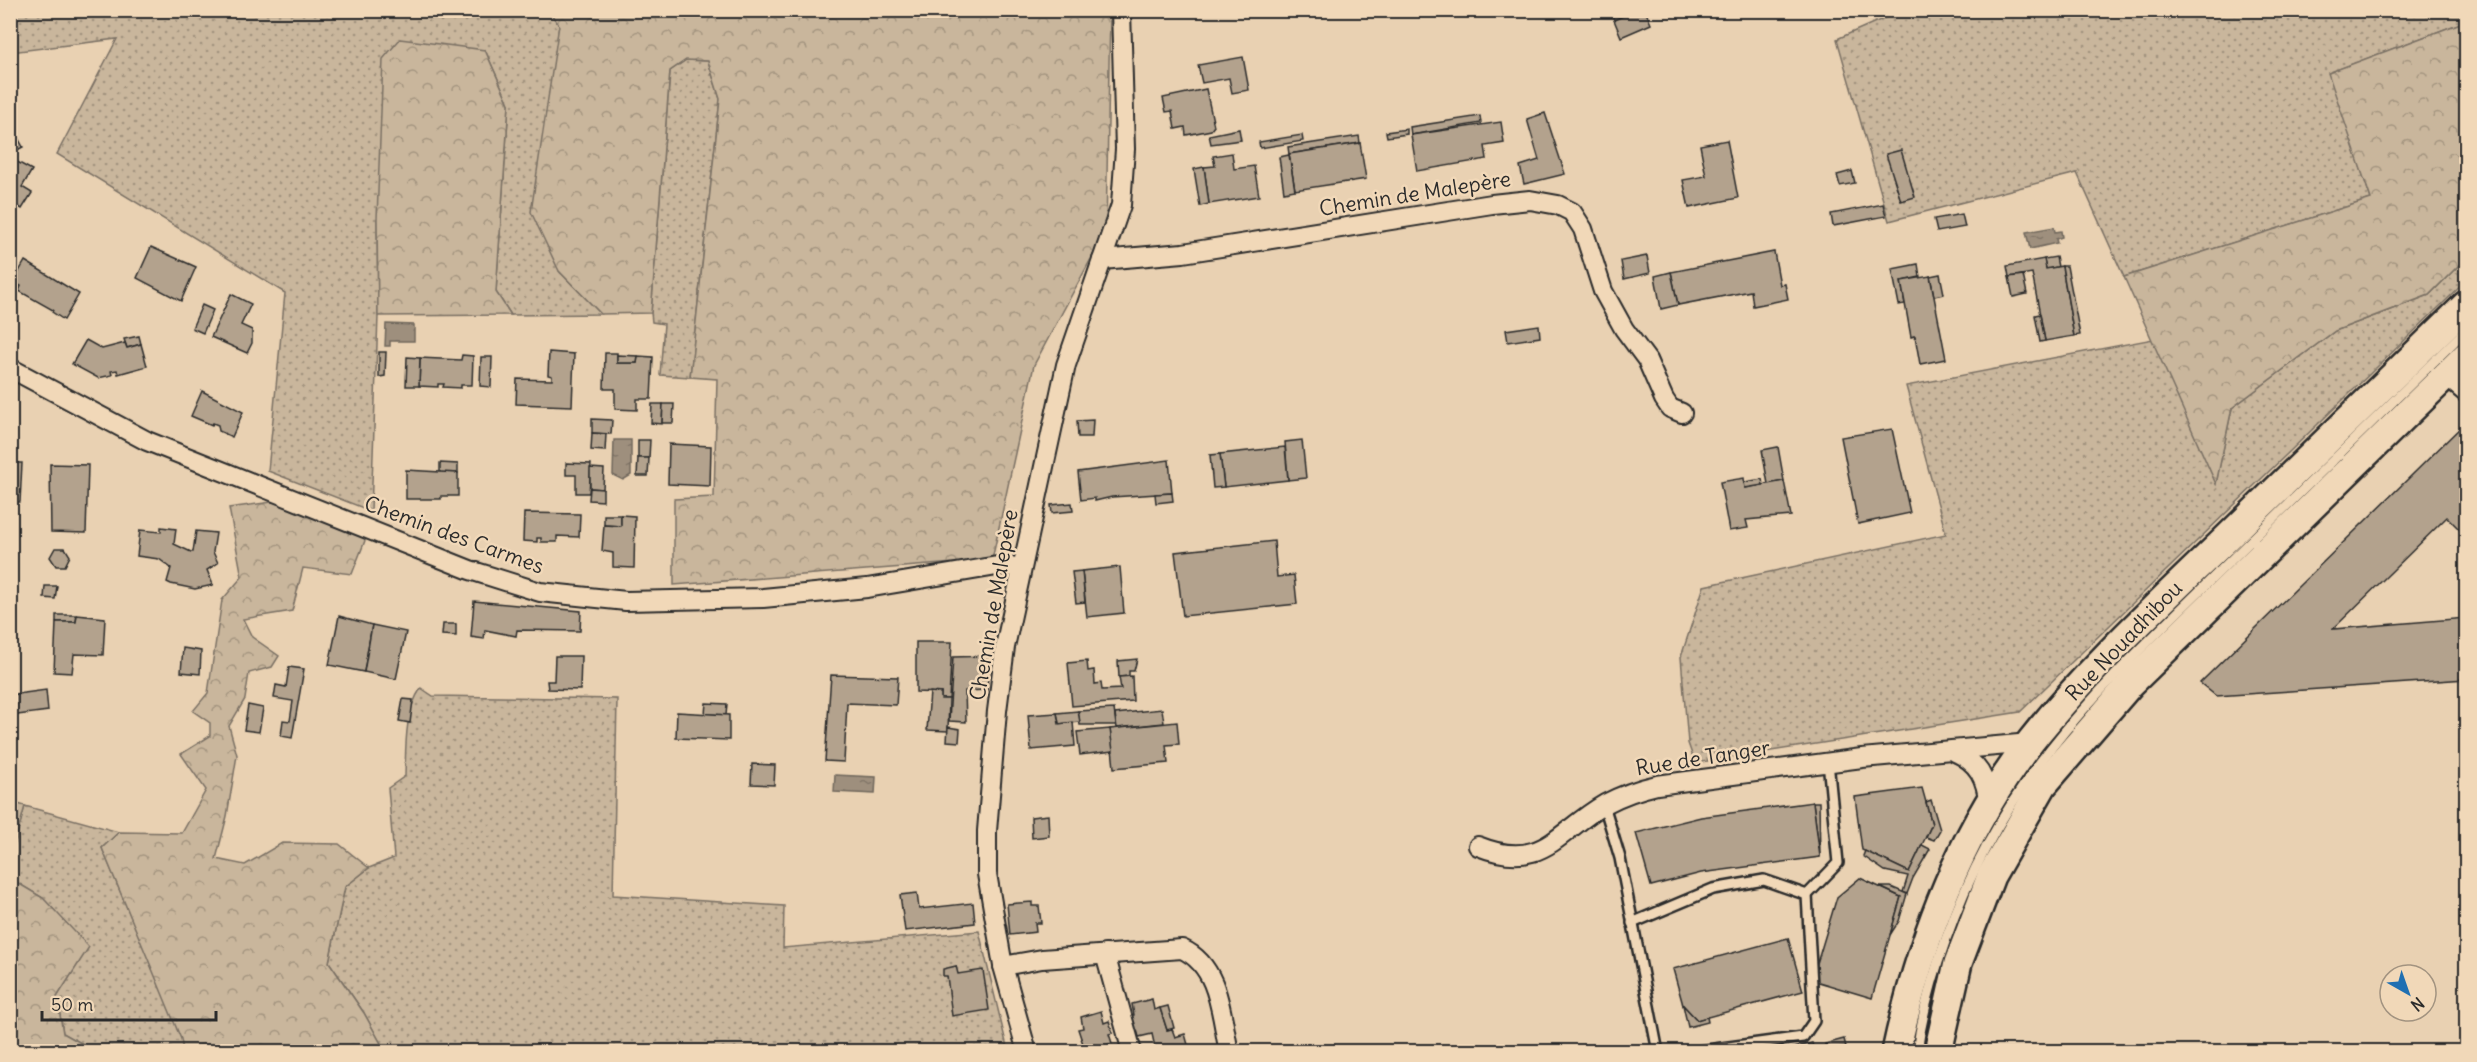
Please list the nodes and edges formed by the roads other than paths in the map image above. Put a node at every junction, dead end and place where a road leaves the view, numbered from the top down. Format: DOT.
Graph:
graph roads {
  1 [pos="1121,10"];
  2 [pos="1102,260"];
  3 [pos="2466,305"];
  4 [pos="2466,330"];
  5 [pos="2466,356"];
  6 [pos="10,368"];
  7 [pos="2446,376"];
  8 [pos="2466,393"];
  9 [pos="1682,413"];
  10 [pos="1021,568"];
  11 [pos="2030,743"];
  12 [pos="1953,751"];
  13 [pos="1828,762"];
  14 [pos="1604,805"];
  15 [pos="1989,805"];
  16 [pos="1478,846"];
  17 [pos="1807,895"];
  18 [pos="1632,923"];
  19 [pos="1105,954"];
  20 [pos="1003,966"];
  21 [pos="1027,1052"];
  22 [pos="1132,1052"];
  23 [pos="1229,1052"];
  24 [pos="1658,1052"];
  25 [pos="1692,1052"];
  26 [pos="1896,1052"];
  27 [pos="1917,1052"];
  28 [pos="1938,1052"];
  1 -- 2 [label="street, Chemin de Malepère"];
  2 -- 9 [label="street, Chemin de Malepère"];
  2 -- 10 [label="street, Chemin de Malepère"];
  3 -- 11 [label="street, Rue Nouadhibou"];
  4 -- 27 [label="lane, Rue Nouadhibou"];
  5 -- 7 [label="street, Rue Nouadhibou"];
  6 -- 10 [label="street, Chemin des Carmes"];
  7 -- 8 [label="street"];
  7 -- 28 [label="street, Rue Nouadhibou"];
  10 -- 20 [label="street, Chemin de Malepère"];
  11 -- 12 [label="street, Rue de Tanger"];
  11 -- 15 [label="street, Rue Nouadhibou"];
  12 -- 13 [label="street, Rue de Tanger"];
  12 -- 15 [label="street"];
  13 -- 14 [label="street, Rue de Tanger"];
  13 -- 17 [label="lane"];
  14 -- 16 [label="street, Rue de Tanger"];
  14 -- 18 [label="lane"];
  15 -- 26 [label="street, Rue Nouadhibou"];
  17 -- 18 [label="lane"];
  17 -- 25 [label="lane"];
  18 -- 24 [label="lane"];
  19 -- 20 [label="street"];
  19 -- 22 [label="street"];
  19 -- 23 [label="street"];
  20 -- 21 [label="street, Chemin de Malepère"];
}
